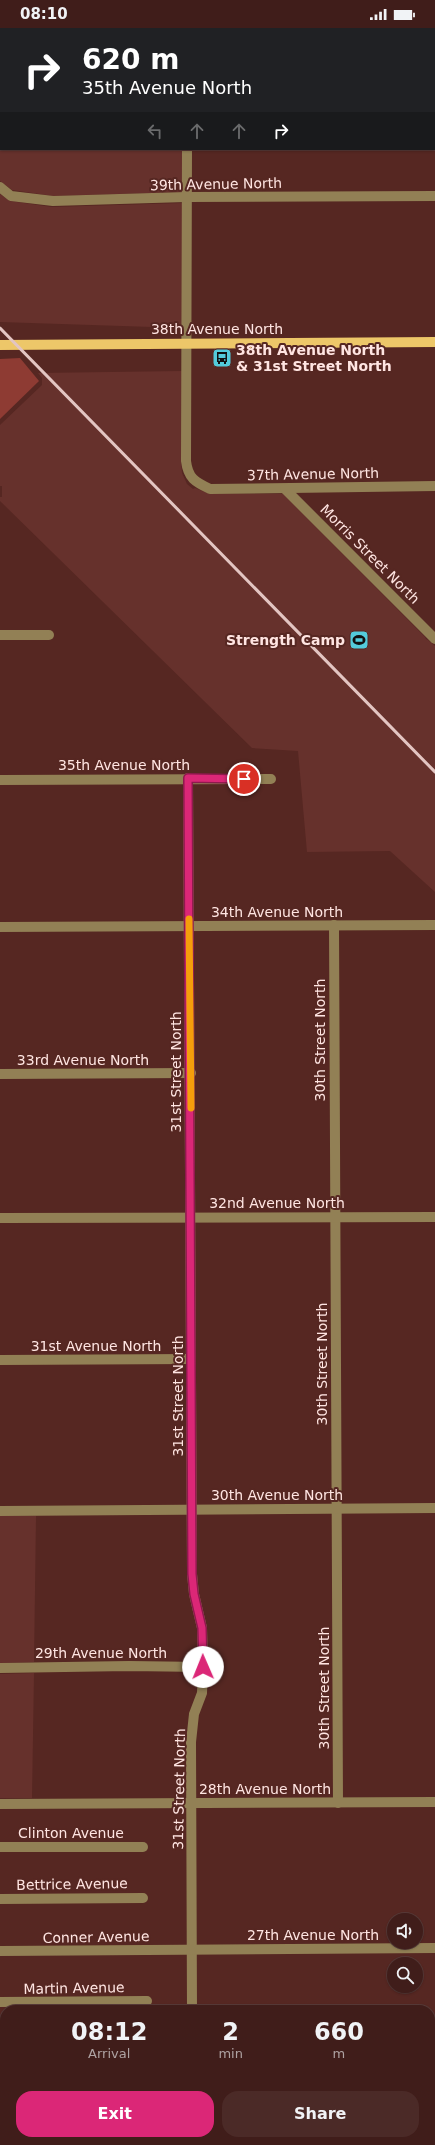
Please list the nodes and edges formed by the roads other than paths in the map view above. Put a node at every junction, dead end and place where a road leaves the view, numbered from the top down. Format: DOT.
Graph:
graph roads {
  1 [pos="187,150"];
  2 [pos="0,187"];
  3 [pos="435,196"];
  4 [pos="186,197"];
  5 [pos="435,342"];
  6 [pos="188,343"];
  7 [pos="0,345"];
  8 [pos="435,486"];
  9 [pos="285,489"];
  10 [pos="0,635"];
  11 [pos="49,635"];
  12 [pos="433,636"];
  13 [pos="188,778"];
  14 [pos="272,779"];
  15 [pos="0,780"];
  16 [pos="334,925"];
  17 [pos="435,925"];
  18 [pos="0,927"];
  19 [pos="189,927"];
  20 [pos="191,1073"];
  21 [pos="0,1074"];
  22 [pos="335,1217"];
  23 [pos="435,1217"];
  24 [pos="0,1218"];
  25 [pos="190,1218"];
  26 [pos="191,1359"];
  27 [pos="0,1360"];
  28 [pos="435,1508"];
  29 [pos="338,1509"];
  30 [pos="192,1510"];
  31 [pos="0,1511"];
  32 [pos="203,1667"];
  33 [pos="0,1668"];
  34 [pos="435,1802"];
  35 [pos="338,1803"];
  36 [pos="0,1804"];
  37 [pos="191,1804"];
  38 [pos="0,1847"];
  39 [pos="143,1847"];
  40 [pos="143,1898"];
  41 [pos="0,1899"];
  42 [pos="435,1948"];
  43 [pos="192,1949"];
  44 [pos="0,1951"];
  45 [pos="147,2001"];
  46 [pos="0,2002"];
  47 [pos="192,2005"];
  1 -- 4 [label="street"];
  2 -- 4 [label="street, 39th Avenue North"];
  3 -- 4 [label="street, 39th Avenue North"];
  4 -- 6 [label="street"];
  5 -- 6 [label="main road, 38th Avenue North"];
  6 -- 7 [label="main road, 38th Avenue North"];
  6 -- 9 [label="street, 37th Avenue North"];
  8 -- 9 [label="street, 37th Avenue North"];
  9 -- 12 [label="street, Morris Street North"];
  10 -- 11 [label="street"];
  13 -- 14 [label="street, 35th Avenue North"];
  13 -- 15 [label="street, 35th Avenue North"];
  13 -- 19 [label="street, 31st Street North"];
  16 -- 17 [label="street, 34th Avenue North"];
  16 -- 19 [label="street, 34th Avenue North"];
  16 -- 22 [label="street, 30th Street North"];
  18 -- 19 [label="street, 34th Avenue North"];
  19 -- 20 [label="street, 31st Street North"];
  20 -- 21 [label="street, 33rd Avenue North"];
  20 -- 25 [label="street, 31st Street North"];
  22 -- 23 [label="street, 32nd Avenue North"];
  22 -- 25 [label="street, 32nd Avenue North"];
  22 -- 29 [label="street, 30th Street North"];
  24 -- 25 [label="street, 32nd Avenue North"];
  25 -- 26 [label="street, 31st Street North"];
  26 -- 27 [label="street, 31st Avenue North"];
  26 -- 30 [label="street, 31st Street North"];
  28 -- 29 [label="street, 30th Avenue North"];
  29 -- 30 [label="street, 30th Avenue North"];
  29 -- 35 [label="street, 30th Street North"];
  30 -- 31 [label="street, 30th Avenue North"];
  30 -- 32 [label="street, 31st Street North"];
  32 -- 33 [label="street, 29th Avenue North"];
  32 -- 37 [label="street, 31st Street North"];
  34 -- 35 [label="street, 28th Avenue North"];
  35 -- 37 [label="street, 28th Avenue North"];
  36 -- 37 [label="street, 28th Avenue North"];
  37 -- 43 [label="street, 31st Street North"];
  38 -- 39 [label="street, Clinton Avenue"];
  40 -- 41 [label="street, Bettrice Avenue"];
  42 -- 43 [label="street, 27th Avenue North"];
  43 -- 44 [label="street, Conner Avenue"];
  43 -- 47 [label="street, 31st Street North"];
  45 -- 46 [label="street, Martin Avenue"];
}
